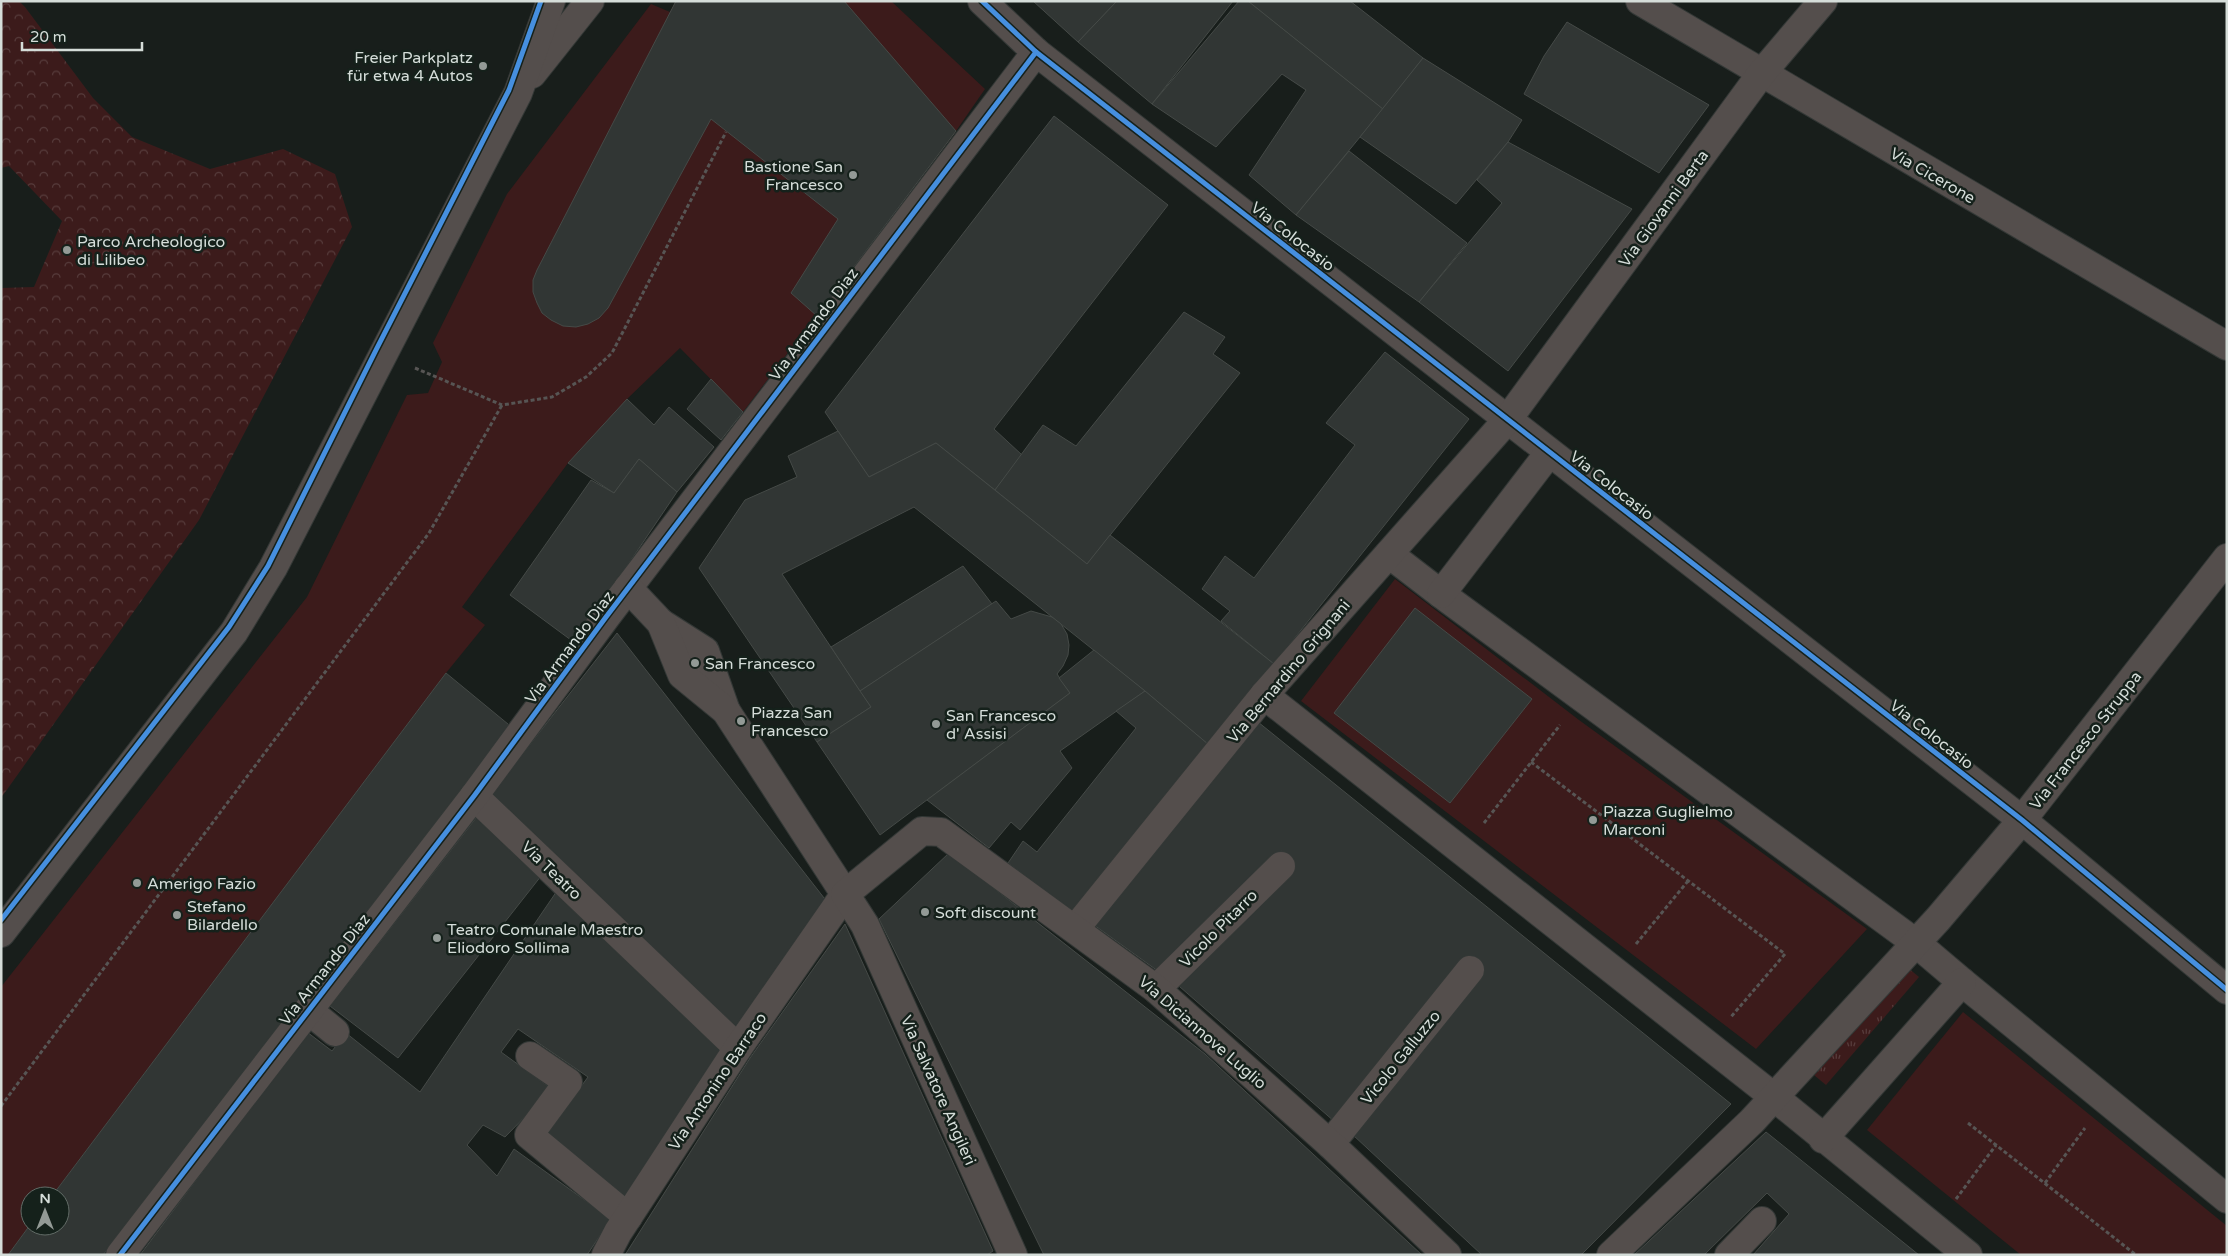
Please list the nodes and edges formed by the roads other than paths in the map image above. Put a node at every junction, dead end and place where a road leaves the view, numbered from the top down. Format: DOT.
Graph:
graph roads {
  1 [pos="551,1"];
  2 [pos="590,1"];
  3 [pos="982,1"];
  4 [pos="1640,1"];
  5 [pos="1823,1"];
  6 [pos="1036,52"];
  7 [pos="1761,74"];
  8 [pos="518,93"];
  9 [pos="2227,346"];
  10 [pos="1508,419"];
  11 [pos="1549,453"];
  12 [pos="1390,554"];
  13 [pos="2227,558"];
  14 [pos="628,588"];
  15 [pos="1441,594"];
  16 [pos="1264,695"];
  17 [pos="474,796"];
  18 [pos="2022,820"];
  19 [pos="941,832"];
  20 [pos="1281,866"];
  21 [pos="840,902"];
  22 [pos="1075,929"];
  23 [pos="1,933"];
  24 [pos="1916,942"];
  25 [pos="1470,970"];
  26 [pos="1962,982"];
  27 [pos="1156,989"];
  28 [pos="2227,990"];
  29 [pos="308,1010"];
  30 [pos="335,1032"];
  31 [pos="738,1048"];
  32 [pos="530,1056"];
  33 [pos="1774,1097"];
  34 [pos="1823,1139"];
  35 [pos="1330,1144"];
  36 [pos="2227,1198"];
  37 [pos="628,1217"];
  38 [pos="1762,1221"];
  39 [pos="120,1255"];
  40 [pos="606,1255"];
  41 [pos="1013,1255"];
  42 [pos="1447,1255"];
  43 [pos="1611,1255"];
  44 [pos="1729,1255"];
  45 [pos="1968,1255"];
  1 -- 8 [label="street"];
  2 -- 8 [label="street"];
  3 -- 6 [label="street, Via Colocasio"];
  4 -- 7 [label="street, Via Cicerone"];
  5 -- 7 [label="street, Via Giovanni Berta"];
  6 -- 10 [label="street, Via Colocasio"];
  6 -- 14 [label="street, Via Armando Diaz"];
  7 -- 9 [label="street, Via Cicerone"];
  7 -- 10 [label="street, Via Giovanni Berta"];
  8 -- 23 [label="street"];
  10 -- 11 [label="street, Via Colocasio"];
  10 -- 12 [label="street, Via Bernardino Grignani"];
  11 -- 15 [label="street"];
  11 -- 18 [label="street, Via Colocasio"];
  12 -- 15 [label="street"];
  12 -- 16 [label="street, Via Bernardino Grignani"];
  13 -- 18 [label="street, Via Francesco Struppa"];
  14 -- 17 [label="street, Via Armando Diaz"];
  14 -- 21 [label="street"];
  15 -- 24 [label="street"];
  16 -- 22 [label="street, Via Bernardino Grignani"];
  16 -- 33 [label="street"];
  17 -- 29 [label="street, Via Armando Diaz"];
  17 -- 31 [label="street, Via Teatro"];
  18 -- 24 [label="street, Via Francesco Struppa"];
  18 -- 28 [label="street, Via Colocasio"];
  19 -- 21 [label="street, Via Antonino Barraco"];
  19 -- 22 [label="street, Via Diciannove Luglio"];
  20 -- 27 [label="street, Vicolo Pitarro"];
  21 -- 31 [label="street, Via Antonino Barraco"];
  21 -- 41 [label="street, Via Salvatore Angileri"];
  22 -- 27 [label="street, Via Diciannove Luglio"];
  24 -- 26 [label="street"];
  24 -- 33 [label="street, Via Francesco Struppa"];
  25 -- 35 [label="street, Vicolo Galluzzo"];
  26 -- 34 [label="street"];
  26 -- 36 [label="street"];
  27 -- 35 [label="street, Via Diciannove Luglio"];
  29 -- 30 [label="street"];
  29 -- 39 [label="street, Via Armando Diaz"];
  31 -- 37 [label="street, Via Antonino Barraco"];
  32 -- 37 [label="street"];
  33 -- 34 [label="street"];
  33 -- 43 [label="street, Via Francesco Struppa"];
  34 -- 45 [label="street"];
  35 -- 42 [label="street, Via Diciannove Luglio"];
  37 -- 40 [label="street, Via Antonino Barraco"];
  38 -- 44 [label="street"];
}
